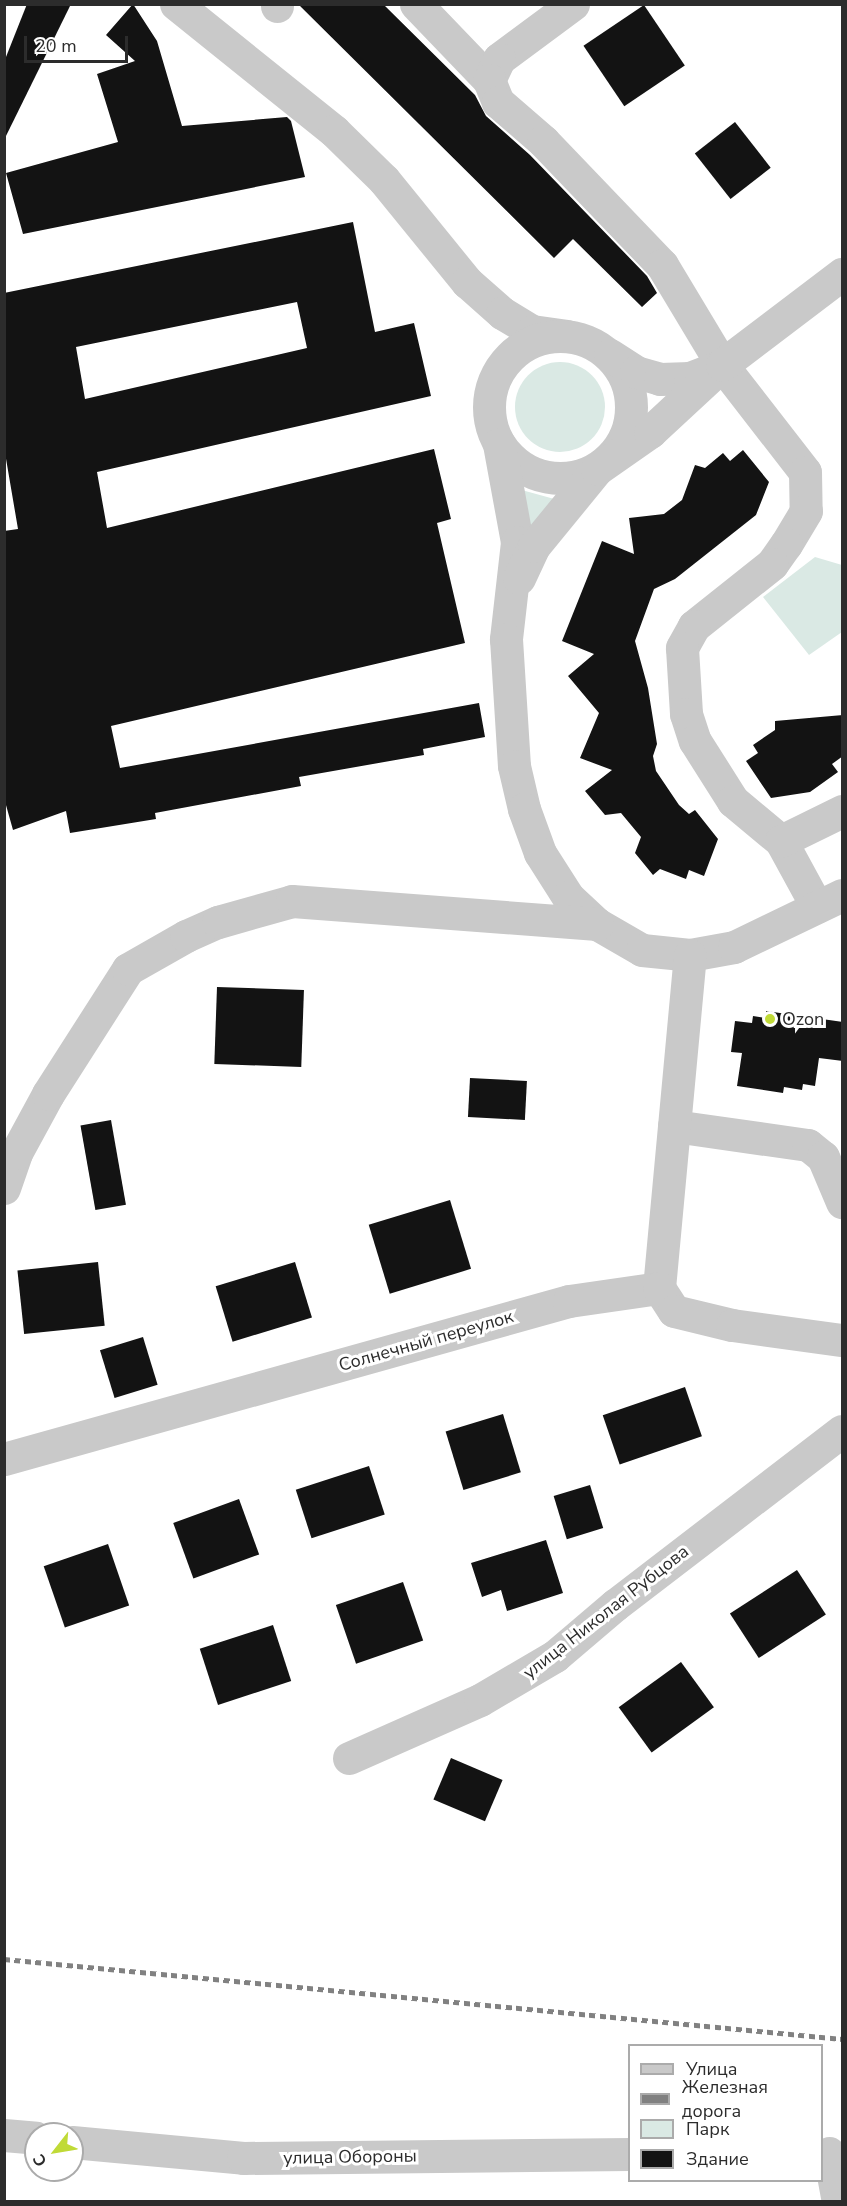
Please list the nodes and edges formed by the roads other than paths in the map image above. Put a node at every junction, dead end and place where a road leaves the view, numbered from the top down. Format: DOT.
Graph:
graph roads {
  1 [pos="176,4"];
  2 [pos="416,4"];
  3 [pos="573,4"];
  4 [pos="489,80"];
  5 [pos="843,274"];
  6 [pos="467,282"];
  7 [pos="568,336"];
  8 [pos="608,354"];
  9 [pos="722,365"];
  10 [pos="495,379"];
  11 [pos="499,444"];
  12 [pos="597,469"];
  13 [pos="512,591"];
  14 [pos="843,811"];
  15 [pos="782,841"];
  16 [pos="830,901"];
  17 [pos="597,924"];
  18 [pos="690,955"];
  19 [pos="674,1126"];
  20 [pos="10,1154"];
  21 [pos="4,1188"];
  22 [pos="843,1202"];
  23 [pos="659,1288"];
  24 [pos="843,1340"];
  25 [pos="843,1431"];
  26 [pos="4,1459"];
  27 [pos="349,1758"];
  28 [pos="4,2135"];
  29 [pos="24,2137"];
  30 [pos="84,2143"];
  31 [pos="831,2153"];
  32 [pos="628,2154"];
  33 [pos="838,2202"];
  1 -- 6 [label="street"];
  2 -- 4 [label="street"];
  3 -- 4 [label="street"];
  4 -- 9 [label="street"];
  5 -- 9 [label="street"];
  6 -- 7 [label="street"];
  6 -- 10 [label="street"];
  7 -- 8 [label="street"];
  7 -- 10 [label="street"];
  8 -- 9 [label="street"];
  8 -- 12 [label="street"];
  9 -- 12 [label="street"];
  9 -- 15 [label="street"];
  10 -- 11 [label="street"];
  11 -- 12 [label="street"];
  11 -- 13 [label="street"];
  12 -- 13 [label="street"];
  13 -- 17 [label="street"];
  14 -- 15 [label="street"];
  15 -- 16 [label="street"];
  16 -- 18 [label="street"];
  17 -- 18 [label="street"];
  17 -- 20 [label="street"];
  18 -- 19 [label="street"];
  19 -- 22 [label="street"];
  19 -- 23 [label="street"];
  20 -- 21 [label="street"];
  23 -- 24 [label="street"];
  23 -- 26 [label="street, Солнечный переулок"];
  25 -- 27 [label="street, улица Николая Рубцова"];
  28 -- 29 [label="street"];
  30 -- 32 [label="street, улица Обороны"];
  31 -- 33 [label="street"];
}
